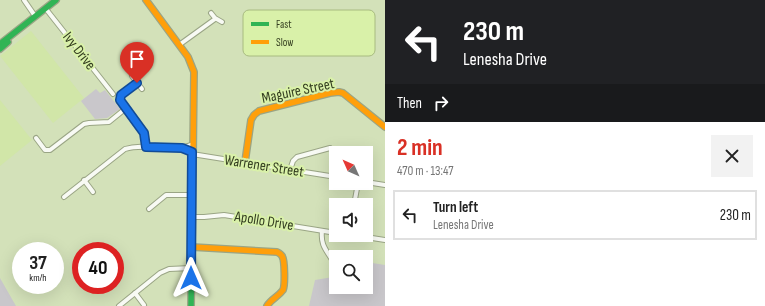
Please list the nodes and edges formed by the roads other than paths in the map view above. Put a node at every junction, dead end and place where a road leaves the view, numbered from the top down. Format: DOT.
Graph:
graph roads {
  1 [pos="24,0"];
  2 [pos="56,0"];
  3 [pos="146,0"];
  4 [pos="46,9"];
  5 [pos="211,13"];
  6 [pos="36,17"];
  7 [pos="215,19"];
  8 [pos="222,22"];
  9 [pos="180,45"];
  10 [pos="0,46"];
  11 [pos="132,76"];
  12 [pos="137,83"];
  13 [pos="142,89"];
  14 [pos="114,94"];
  15 [pos="125,109"];
  16 [pos="385,127"];
  17 [pos="36,138"];
  18 [pos="193,144"];
  19 [pos="146,147"];
  20 [pos="182,148"];
  21 [pos="329,148"];
  22 [pos="192,153"];
  23 [pos="245,162"];
  24 [pos="290,170"];
  25 [pos="329,176"];
  26 [pos="84,180"];
  27 [pos="373,183"];
  28 [pos="385,185"];
  29 [pos="93,192"];
  30 [pos="192,195"];
  31 [pos="64,197"];
  32 [pos="149,209"];
  33 [pos="192,217"];
  34 [pos="322,231"];
  35 [pos="329,232"];
  36 [pos="373,238"];
  37 [pos="385,240"];
  38 [pos="192,247"];
  39 [pos="329,256"];
  40 [pos="191,268"];
  41 [pos="135,293"];
  42 [pos="144,305"];
  43 [pos="119,306"];
  44 [pos="191,306"];
  45 [pos="267,306"];
  1 -- 6 [label="street"];
  2 -- 4 [label="street"];
  3 -- 9 [label="street"];
  4 -- 6 [label="street"];
  4 -- 14 [label="street, Ivy Drive"];
  5 -- 7 [label="street"];
  6 -- 10 [label="street"];
  7 -- 8 [label="street"];
  7 -- 9 [label="street"];
  9 -- 18 [label="street"];
  11 -- 12 [label="street"];
  12 -- 13 [label="street"];
  12 -- 15 [label="street"];
  15 -- 17 [label="street"];
  15 -- 19 [label="street"];
  16 -- 23 [label="street, Maguire Street"];
  18 -- 20 [label="street"];
  18 -- 22 [label="street"];
  19 -- 20 [label="street"];
  19 -- 26 [label="street"];
  20 -- 22 [label="street, Warrener Street"];
  21 -- 24 [label="street"];
  22 -- 23 [label="street, Warrener Street"];
  22 -- 30 [label="street"];
  23 -- 24 [label="street, Warrener Street"];
  24 -- 25 [label="street, Warrener Street"];
  26 -- 29 [label="street"];
  26 -- 31 [label="street"];
  27 -- 28 [label="street"];
  30 -- 32 [label="street"];
  30 -- 33 [label="street"];
  33 -- 34 [label="street, Apollo Drive"];
  33 -- 38 [label="street"];
  34 -- 35 [label="street, Apollo Drive"];
  34 -- 39 [label="street"];
  36 -- 37 [label="street"];
  38 -- 40 [label="street"];
  38 -- 45 [label="street"];
  40 -- 41 [label="street"];
  40 -- 44 [label="street"];
  41 -- 42 [label="street"];
  41 -- 43 [label="street"];
}
